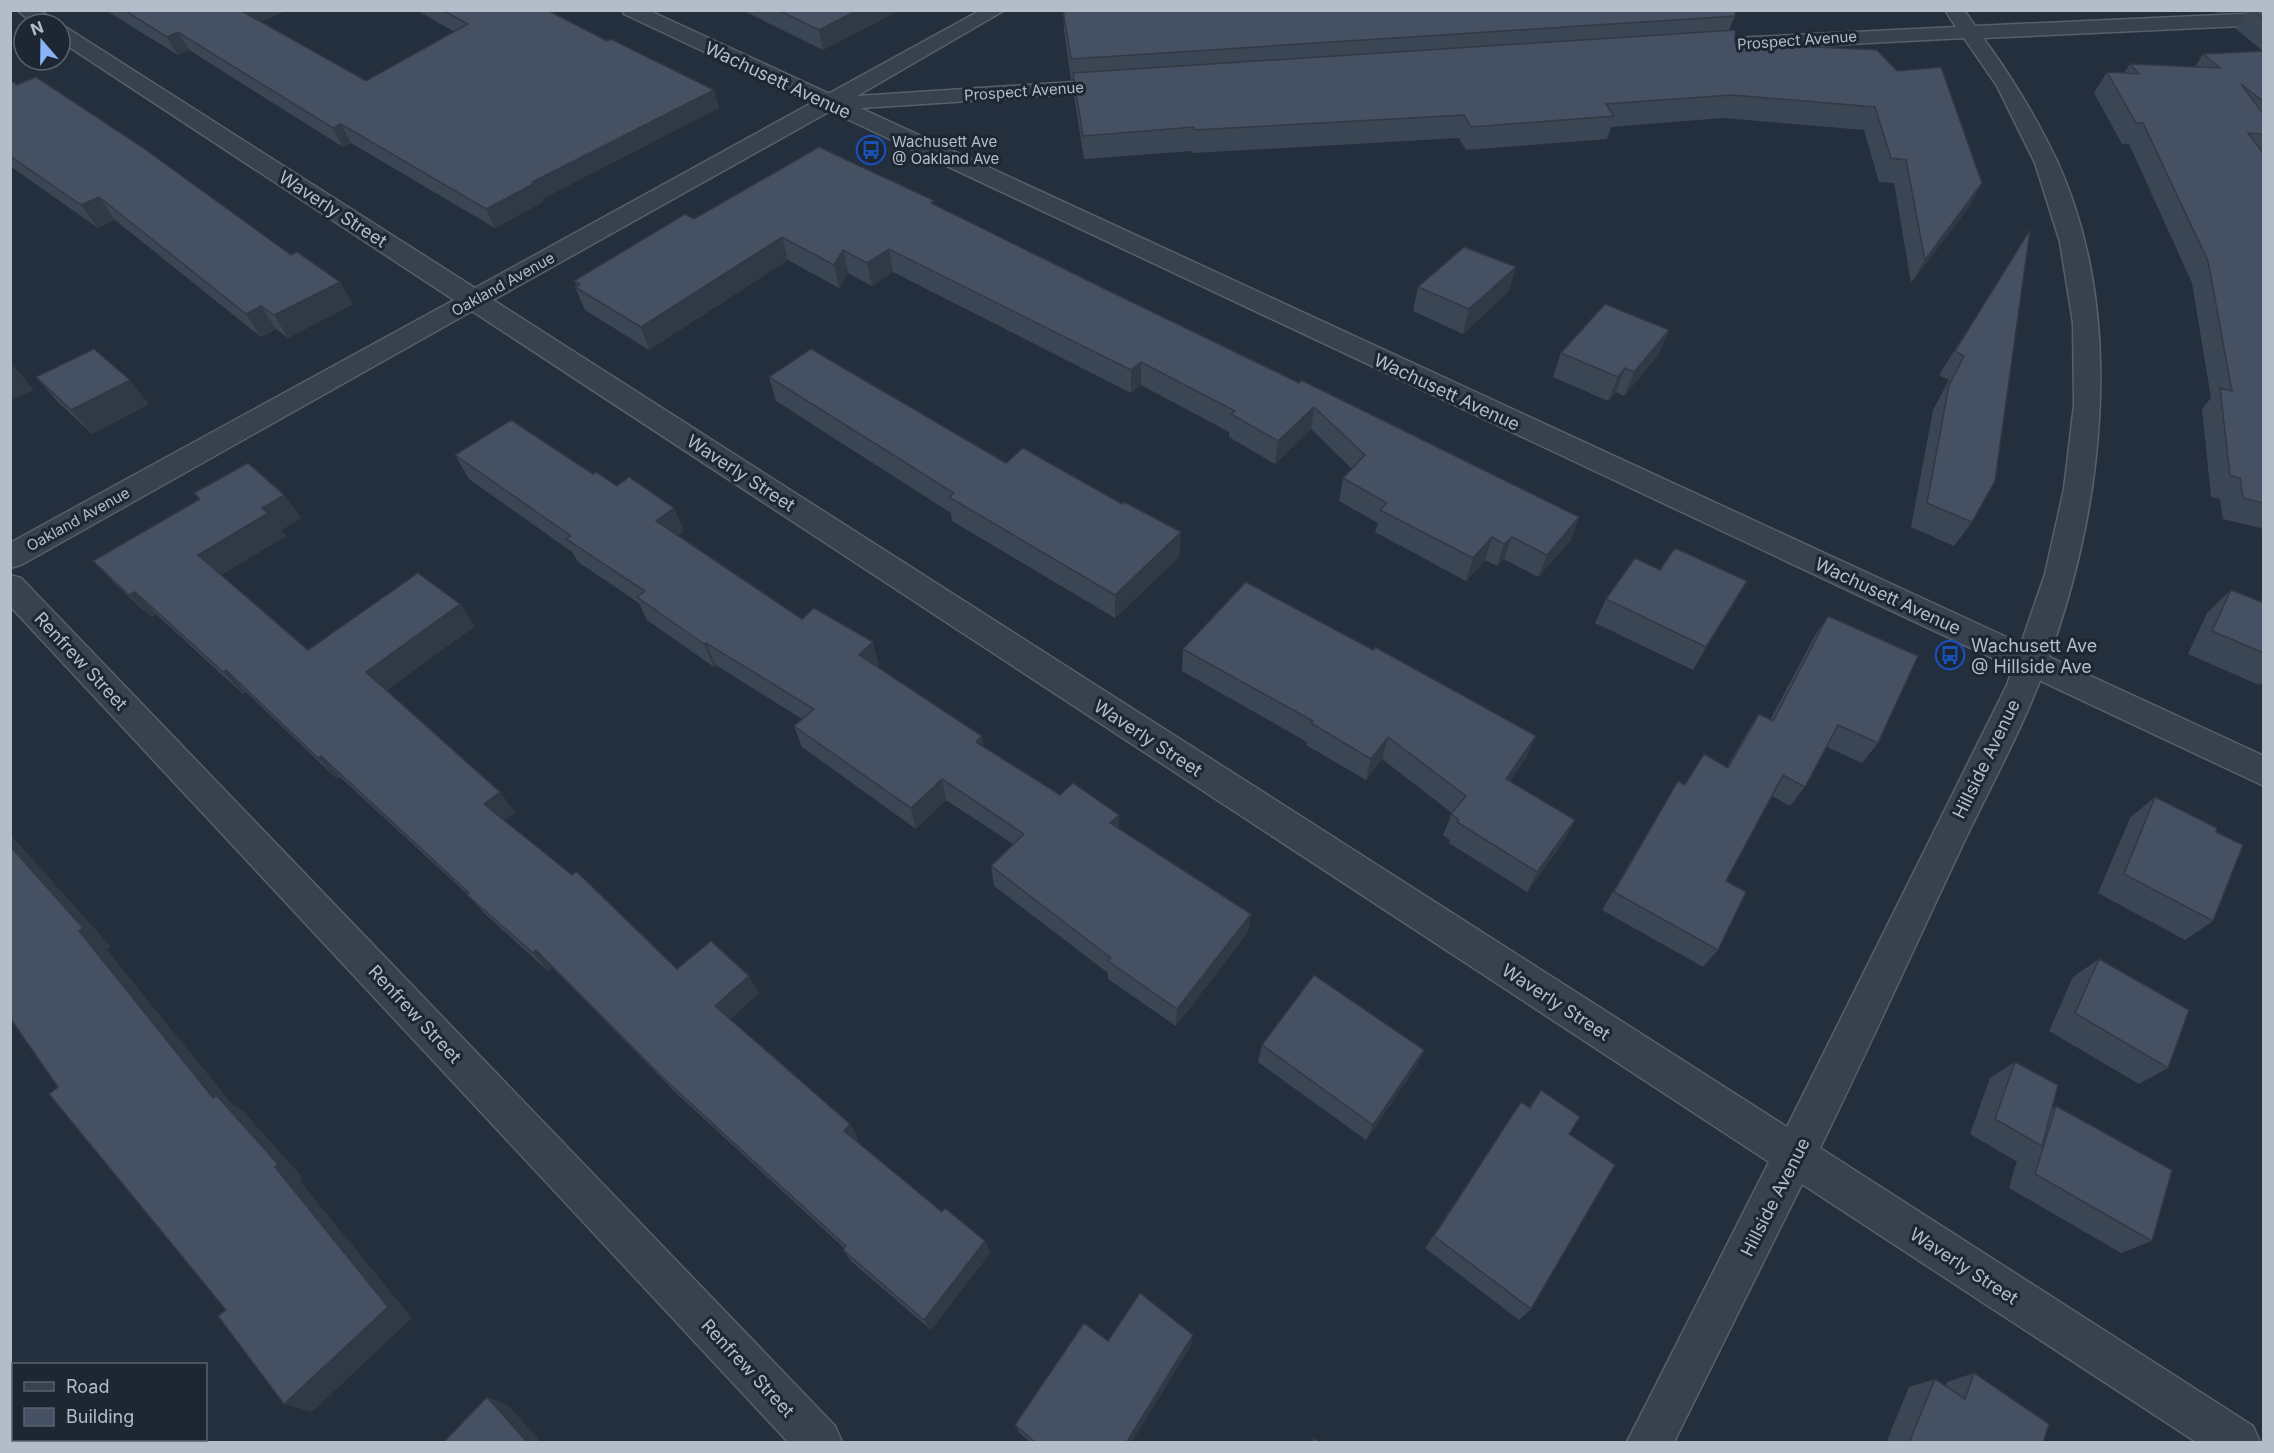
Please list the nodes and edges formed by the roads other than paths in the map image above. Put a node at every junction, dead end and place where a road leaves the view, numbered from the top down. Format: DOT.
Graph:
graph roads {
  1 [pos="631,10"];
  2 [pos="996,10"];
  3 [pos="2264,19"];
  4 [pos="1962,21"];
  5 [pos="72,40"];
  6 [pos="1672,48"];
  7 [pos="1137,83"];
  8 [pos="827,104"];
  9 [pos="473,300"];
  10 [pos="10,557"];
  11 [pos="10,586"];
  12 [pos="2031,663"];
  13 [pos="2264,772"];
  14 [pos="1796,1157"];
  15 [pos="819,1443"];
  16 [pos="1650,1443"];
  17 [pos="2237,1443"];
  1 -- 8 [label="street, Wachusett Avenue"];
  2 -- 8 [label="street, Oakland Avenue"];
  3 -- 4 [label="street, Prospect Avenue"];
  4 -- 6 [label="street, Prospect Avenue"];
  4 -- 12 [label="street, Hillside Avenue"];
  5 -- 9 [label="street, Waverly Street"];
  7 -- 8 [label="street, Prospect Avenue"];
  8 -- 9 [label="street, Oakland Avenue"];
  8 -- 12 [label="street, Wachusett Avenue"];
  9 -- 10 [label="street, Oakland Avenue"];
  9 -- 14 [label="street, Waverly Street"];
  11 -- 15 [label="street, Renfrew Street"];
  12 -- 13 [label="street, Wachusett Avenue"];
  12 -- 14 [label="street, Hillside Avenue"];
  14 -- 16 [label="street, Hillside Avenue"];
  14 -- 17 [label="street, Waverly Street"];
}
